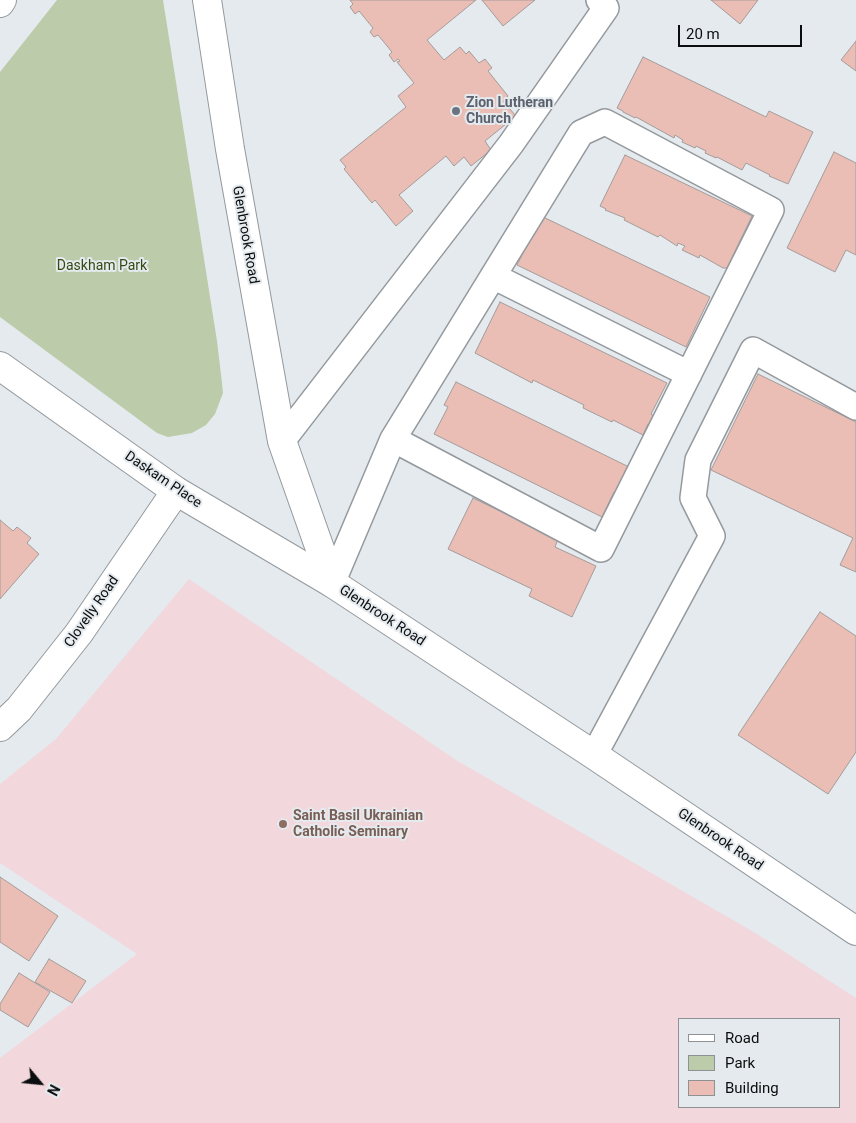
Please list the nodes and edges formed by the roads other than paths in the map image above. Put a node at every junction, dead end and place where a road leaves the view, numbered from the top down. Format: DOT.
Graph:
graph roads {
  1 [pos="207,0"];
  2 [pos="599,0"];
  3 [pos="493,276"];
  4 [pos="0,366"];
  5 [pos="689,374"];
  6 [pos="856,407"];
  7 [pos="393,439"];
  8 [pos="282,441"];
  9 [pos="176,491"];
  10 [pos="332,583"];
  11 [pos="0,727"];
  12 [pos="594,755"];
  13 [pos="856,931"];
  1 -- 8 [label="main road, Glenbrook Road"];
  2 -- 8 [label="lane"];
  3 -- 5 [label="lane"];
  3 -- 5 [label="lane"];
  3 -- 7 [label="lane"];
  4 -- 9 [label="main road, Daskam Place"];
  5 -- 7 [label="lane"];
  6 -- 12 [label="lane"];
  7 -- 10 [label="lane"];
  8 -- 10 [label="main road, Glenbrook Road"];
  9 -- 10 [label="main road, Daskam Place"];
  9 -- 11 [label="main road, Clovelly Road"];
  10 -- 12 [label="main road, Glenbrook Road"];
  12 -- 13 [label="main road, Glenbrook Road"];
}
